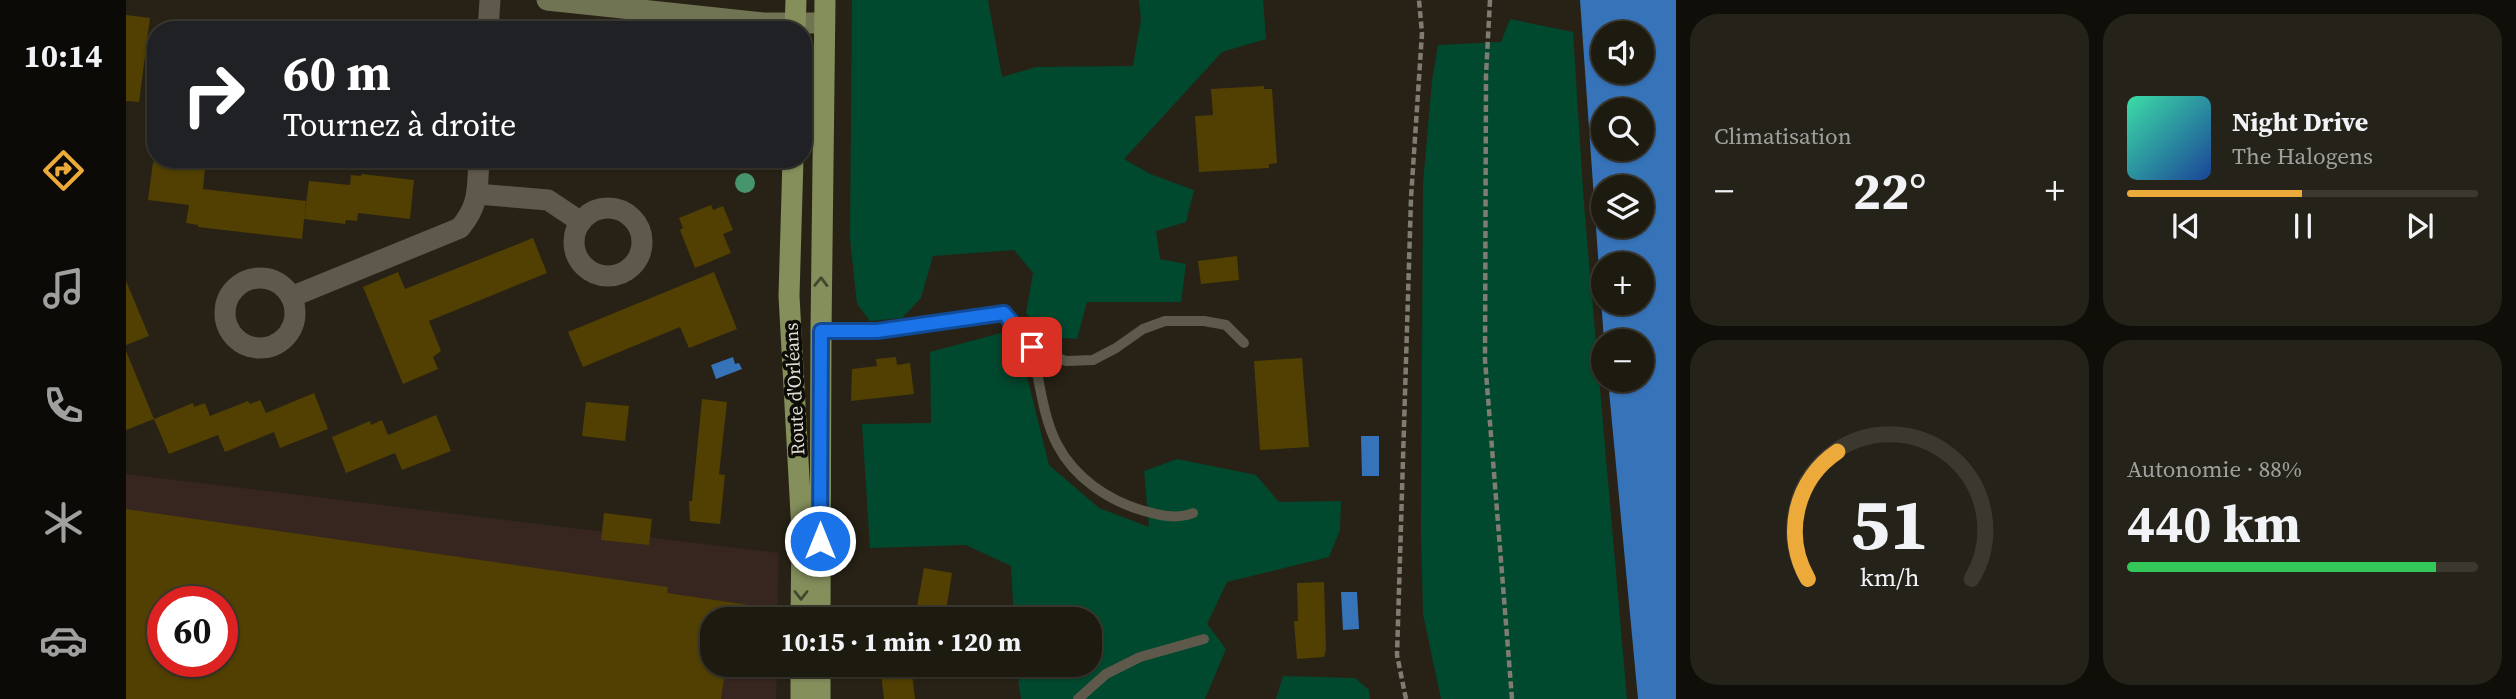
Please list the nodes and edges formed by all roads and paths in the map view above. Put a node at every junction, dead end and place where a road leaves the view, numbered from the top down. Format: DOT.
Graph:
graph roads {
  1 [pos="547,0"];
  2 [pos="796,0"];
  3 [pos="825,0"];
  4 [pos="1419,0"];
  5 [pos="1490,0"];
  6 [pos="745,21"];
  7 [pos="795,21"];
  8 [pos="824,23"];
  9 [pos="812,24"];
  10 [pos="478,168"];
  11 [pos="793,168"];
  12 [pos="477,194"];
  13 [pos="581,222"];
  14 [pos="291,297"];
  15 [pos="821,331"];
  16 [pos="1244,343"];
  17 [pos="1032,347"];
  18 [pos="1193,513"];
  19 [pos="801,607"];
  20 [pos="820,607"];
  21 [pos="1204,639"];
  22 [pos="801,677"];
  23 [pos="820,677"];
  24 [pos="801,699"];
  25 [pos="820,699"];
  26 [pos="1078,699"];
  27 [pos="1406,699"];
  28 [pos="1511,699"];
  1 -- 6 [label="street"];
  2 -- 7 [label="main road"];
  3 -- 8 [label="main road, Route d'Orléans"];
  4 -- 27 [label="path"];
  5 -- 28 [label="path"];
  8 -- 9 [label="street"];
  15 -- 8 [label="main road, Route d'Orléans, one-way"];
  10 -- 12 [label="street"];
  11 -- 19 [label="main road, Route d'Orléans, one-way"];
  12 -- 13 [label="street"];
  12 -- 14 [label="street"];
  15 -- 17 [label="lane"];
  15 -- 20 [label="main road, Route d'Orléans"];
  16 -- 17 [label="lane"];
  17 -- 18 [label="lane"];
  21 -- 26 [label="lane"];
  22 -- 24 [label="main road"];
  23 -- 25 [label="main road"];
}
